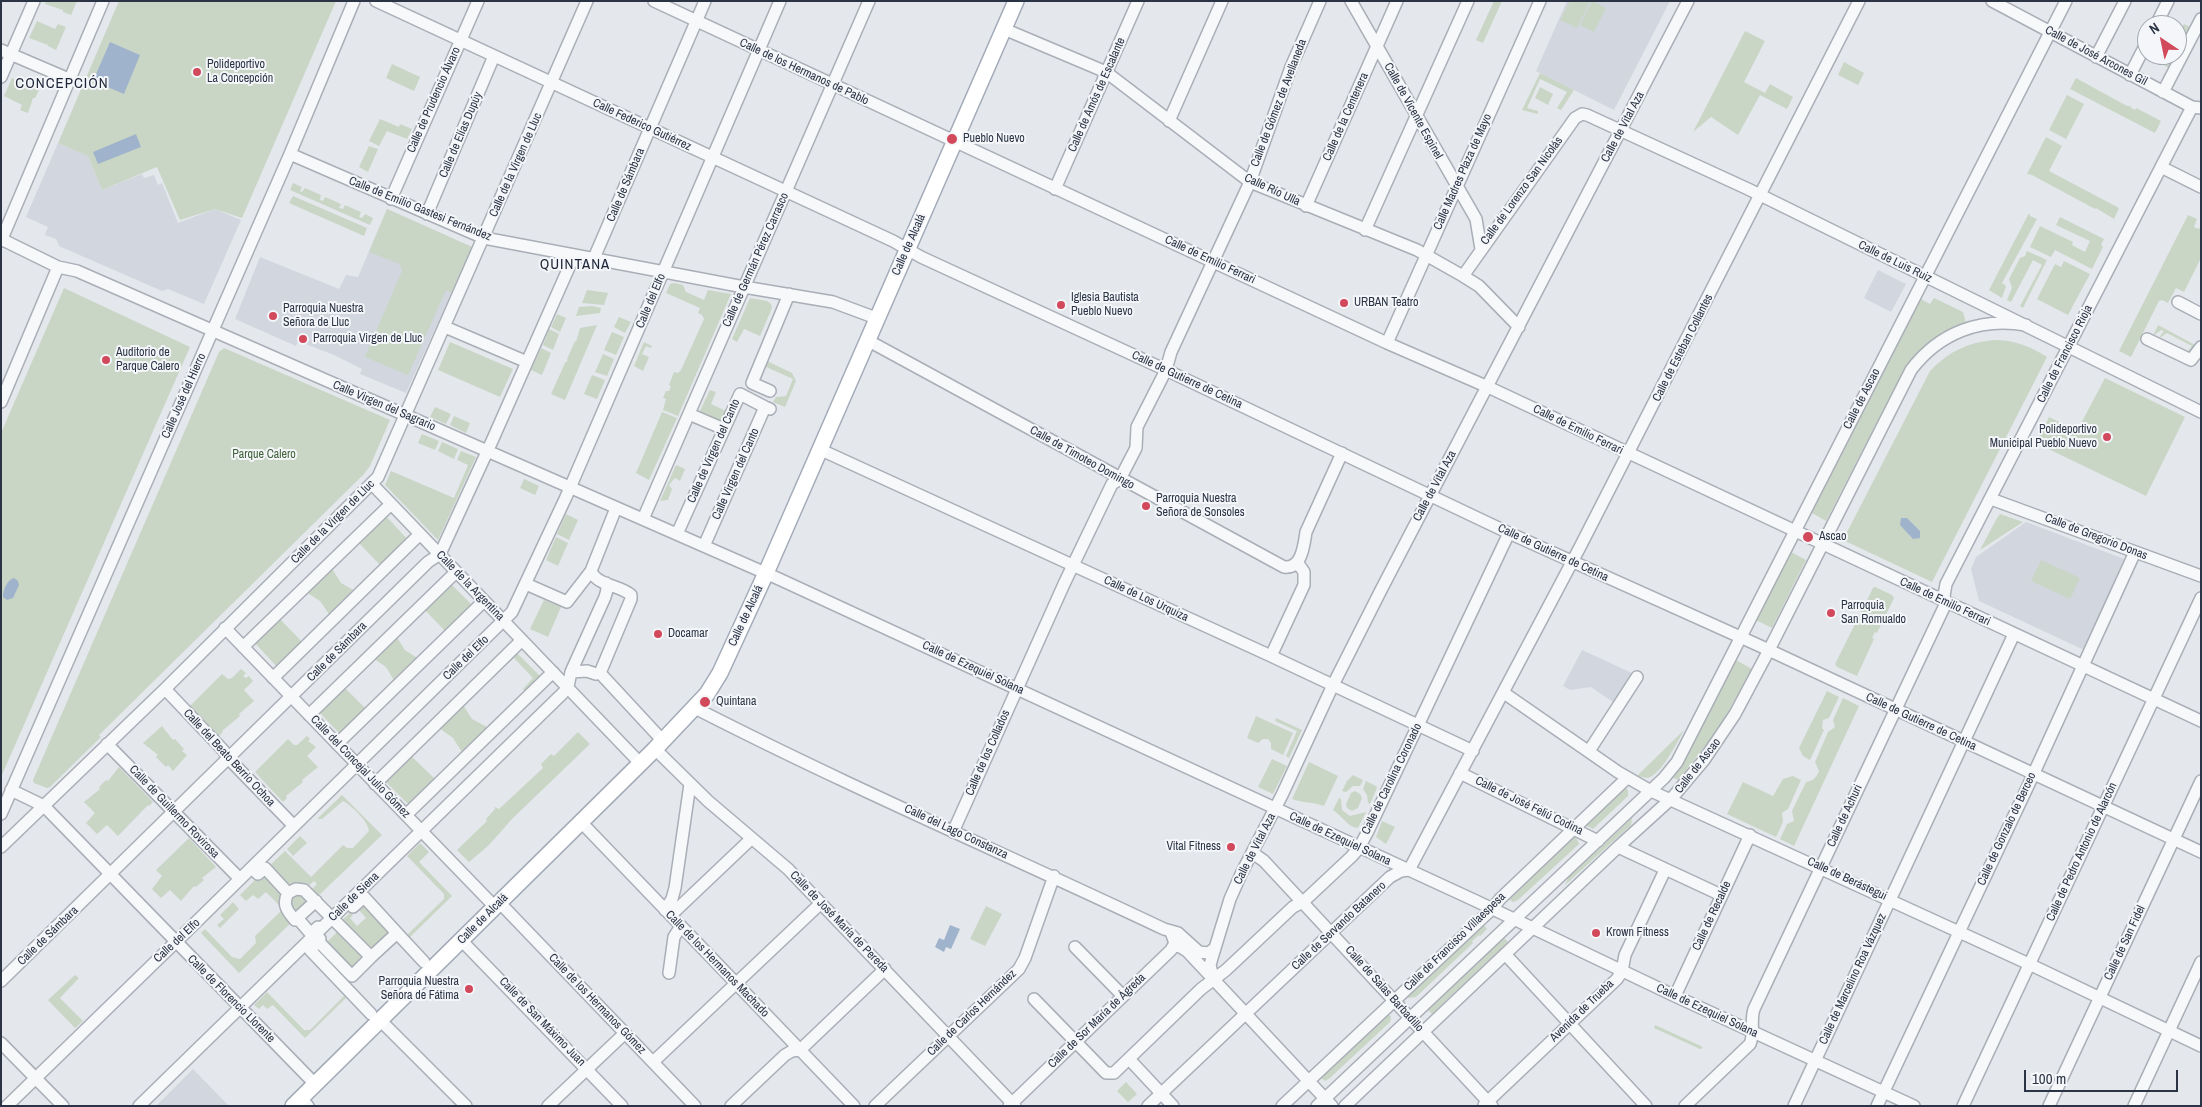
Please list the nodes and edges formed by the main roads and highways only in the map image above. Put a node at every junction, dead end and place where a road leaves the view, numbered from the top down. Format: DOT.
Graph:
graph roads {
  1 [pos="1016,1"];
  2 [pos="301,1103"];
  1 -- 2 [label="main road, Calle de Alcalá"];
}
